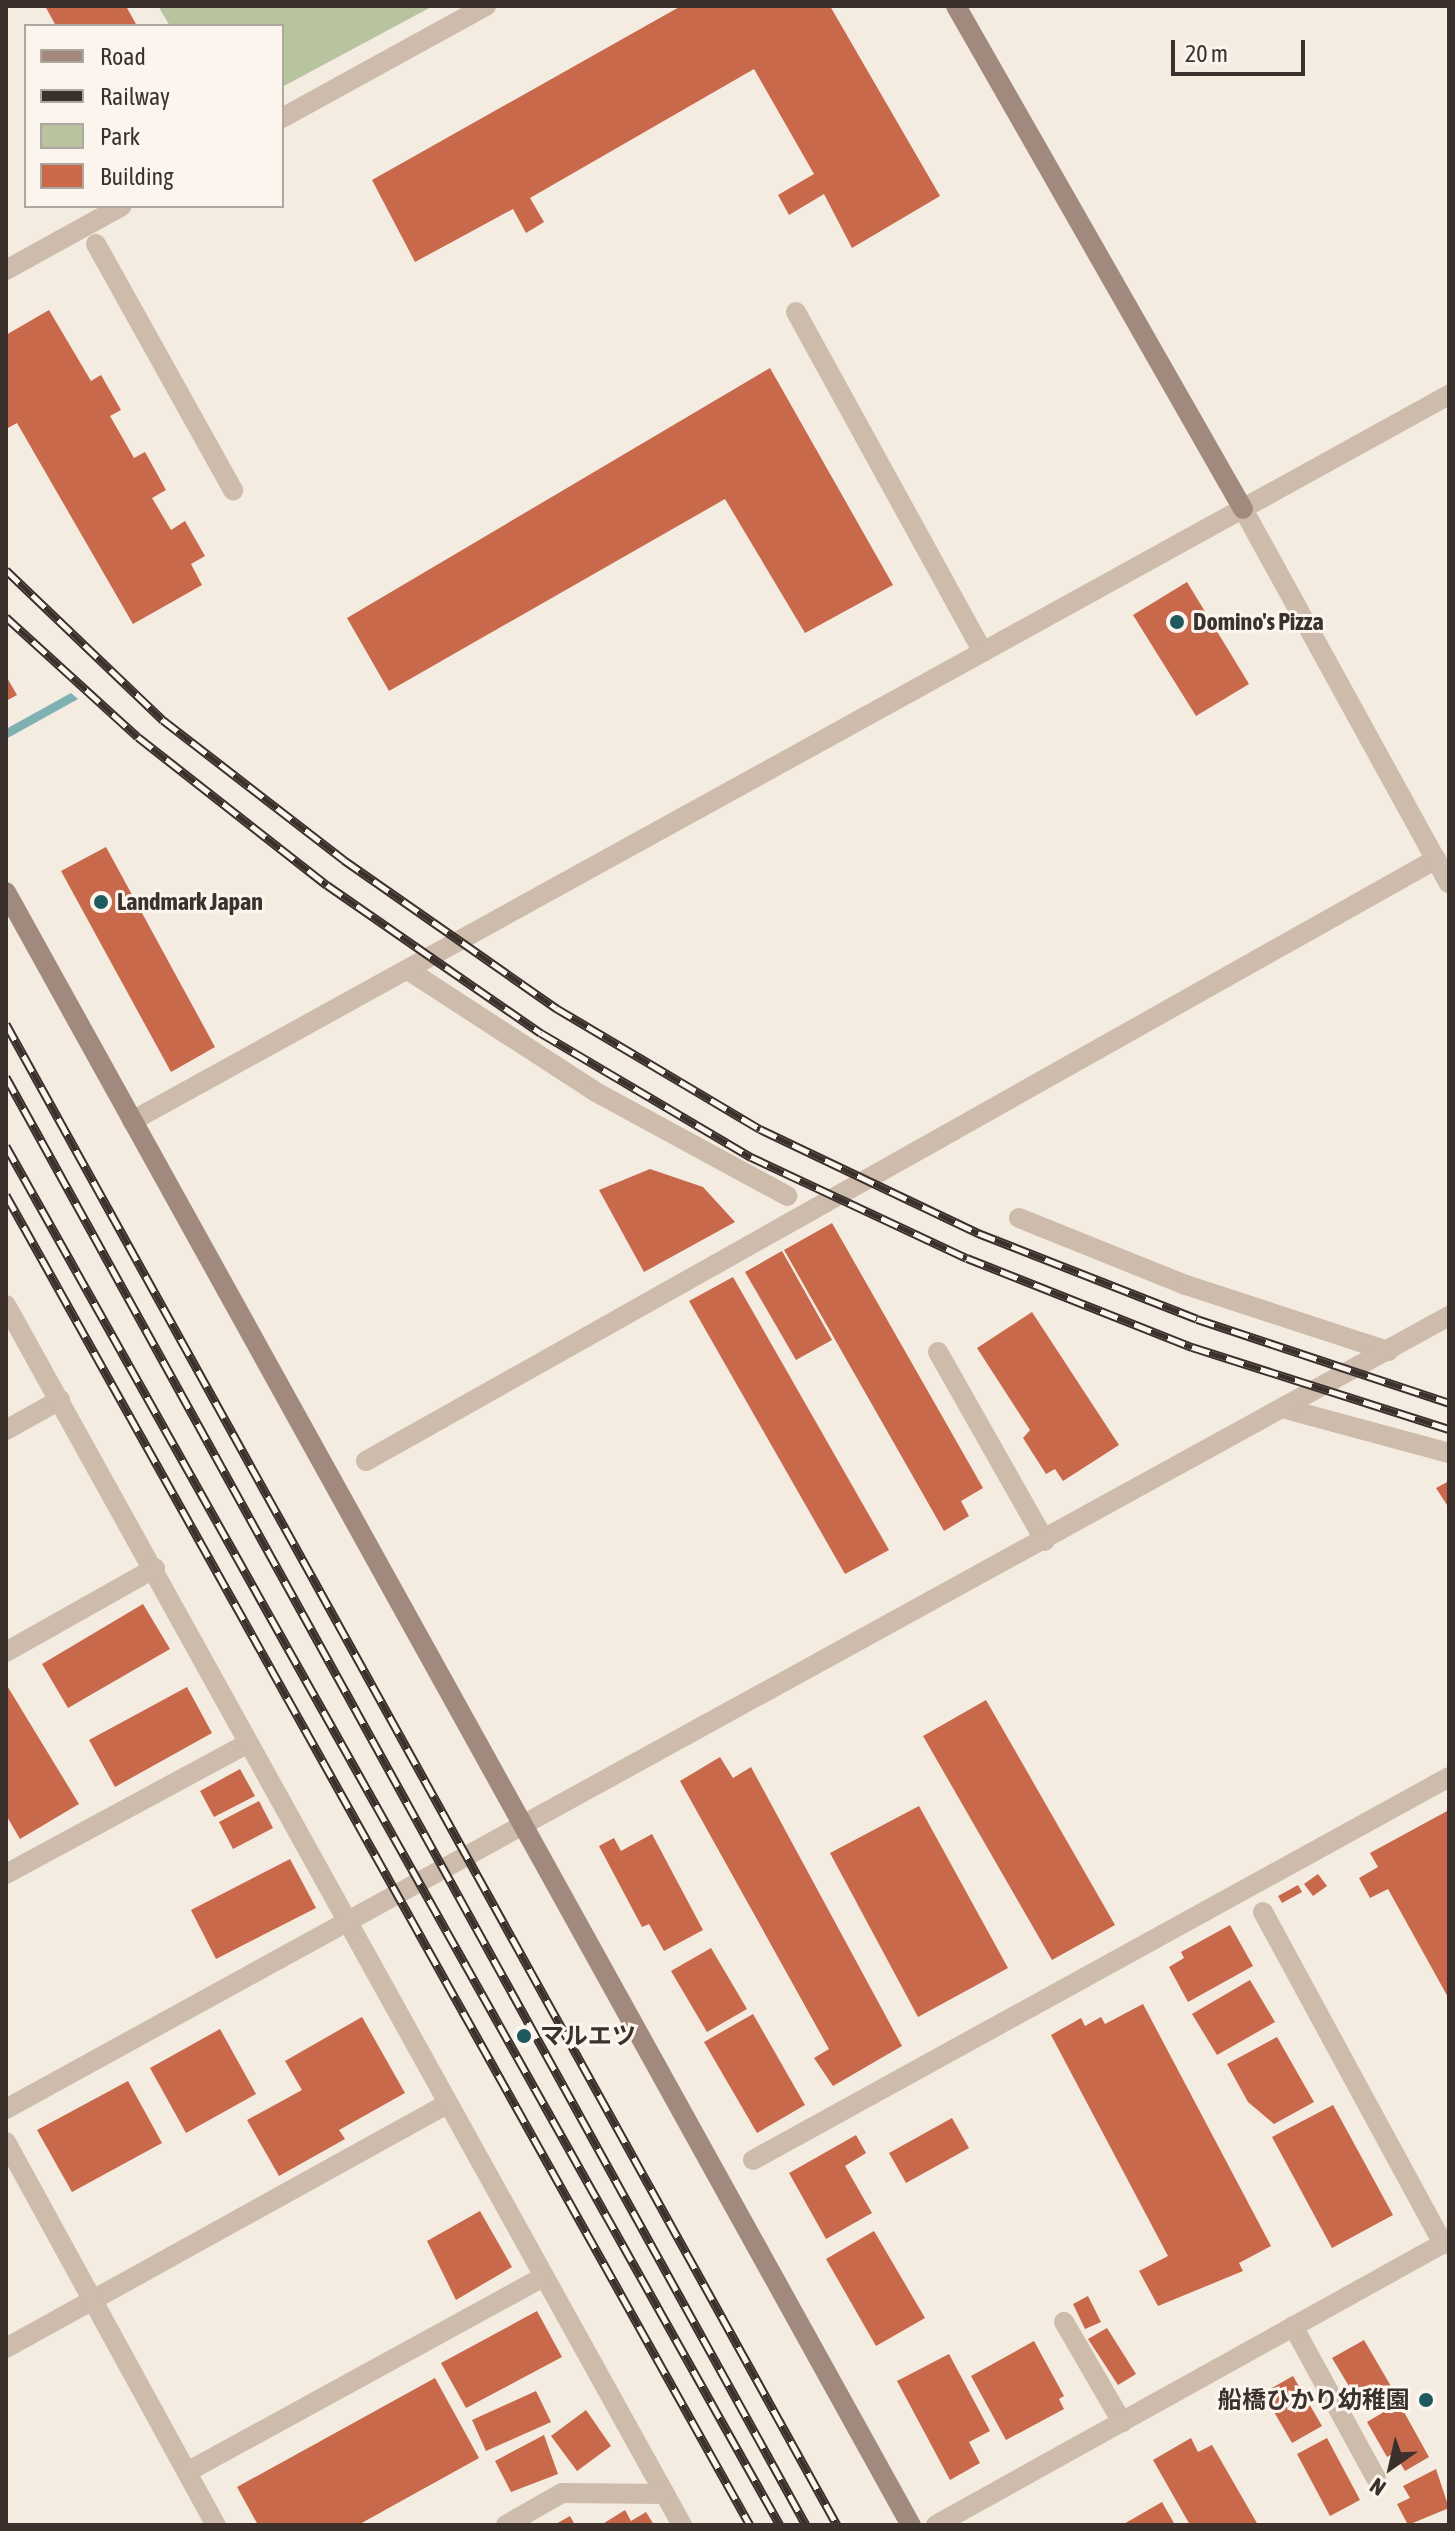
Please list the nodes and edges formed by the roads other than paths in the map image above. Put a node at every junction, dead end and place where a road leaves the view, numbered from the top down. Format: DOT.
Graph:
graph roads {
  1 [pos="486,6"];
  2 [pos="956,6"];
  3 [pos="284,117"];
  4 [pos="118,208"];
  5 [pos="96,244"];
  6 [pos="6,270"];
  7 [pos="796,312"];
  8 [pos="1449,395"];
  9 [pos="233,490"];
  10 [pos="1243,509"];
  11 [pos="983,652"];
  12 [pos="1436,859"];
  13 [pos="1449,883"];
  14 [pos="6,892"];
  15 [pos="408,970"];
  16 [pos="132,1121"];
  17 [pos="787,1196"];
  18 [pos="1019,1218"];
  19 [pos="6,1305"];
  20 [pos="1449,1316"];
  21 [pos="1388,1351"];
  22 [pos="938,1352"];
  23 [pos="60,1400"];
  24 [pos="1286,1409"];
  25 [pos="6,1430"];
  26 [pos="1449,1453"];
  27 [pos="366,1461"];
  28 [pos="1045,1541"];
  29 [pos="155,1568"];
  30 [pos="6,1652"];
  31 [pos="248,1743"];
  32 [pos="1449,1777"];
  33 [pos="521,1826"];
  34 [pos="9,1872"];
  35 [pos="1263,1912"];
  36 [pos="346,1922"];
  37 [pos="447,2104"];
  38 [pos="6,2109"];
  39 [pos="6,2142"];
  40 [pos="753,2160"];
  41 [pos="1446,2242"];
  42 [pos="543,2277"];
  43 [pos="92,2299"];
  44 [pos="1064,2322"];
  45 [pos="1293,2326"];
  46 [pos="6,2348"];
  47 [pos="1122,2422"];
  48 [pos="187,2472"];
  49 [pos="1376,2478"];
  50 [pos="665,2494"];
  51 [pos="216,2525"];
  52 [pos="506,2525"];
  53 [pos="682,2525"];
  54 [pos="911,2525"];
  55 [pos="936,2525"];
  1 -- 3 [label="street"];
  2 -- 10 [label="street"];
  4 -- 6 [label="street"];
  5 -- 9 [label="street"];
  7 -- 11 [label="street"];
  8 -- 10 [label="street"];
  10 -- 11 [label="street"];
  10 -- 12 [label="street"];
  11 -- 15 [label="street"];
  12 -- 13 [label="street"];
  12 -- 27 [label="street"];
  14 -- 16 [label="street"];
  15 -- 16 [label="street"];
  15 -- 17 [label="street"];
  16 -- 33 [label="street"];
  18 -- 21 [label="street"];
  19 -- 23 [label="street"];
  20 -- 21 [label="street"];
  21 -- 24 [label="street"];
  22 -- 28 [label="street"];
  23 -- 25 [label="street"];
  23 -- 29 [label="street"];
  24 -- 26 [label="street"];
  24 -- 28 [label="street"];
  28 -- 33 [label="street"];
  29 -- 30 [label="street"];
  29 -- 31 [label="street"];
  31 -- 34 [label="street"];
  31 -- 36 [label="street"];
  32 -- 40 [label="street"];
  33 -- 36 [label="street"];
  33 -- 54 [label="street"];
  35 -- 41 [label="street"];
  36 -- 37 [label="street"];
  36 -- 38 [label="street"];
  37 -- 42 [label="street"];
  37 -- 43 [label="street"];
  39 -- 43 [label="street"];
  41 -- 45 [label="street"];
  42 -- 48 [label="street"];
  42 -- 50 [label="street"];
  43 -- 46 [label="street"];
  43 -- 48 [label="street"];
  44 -- 47 [label="street"];
  45 -- 47 [label="street"];
  45 -- 49 [label="street"];
  47 -- 55 [label="street"];
  48 -- 51 [label="street"];
  50 -- 52 [label="street"];
  50 -- 53 [label="street"];
}
